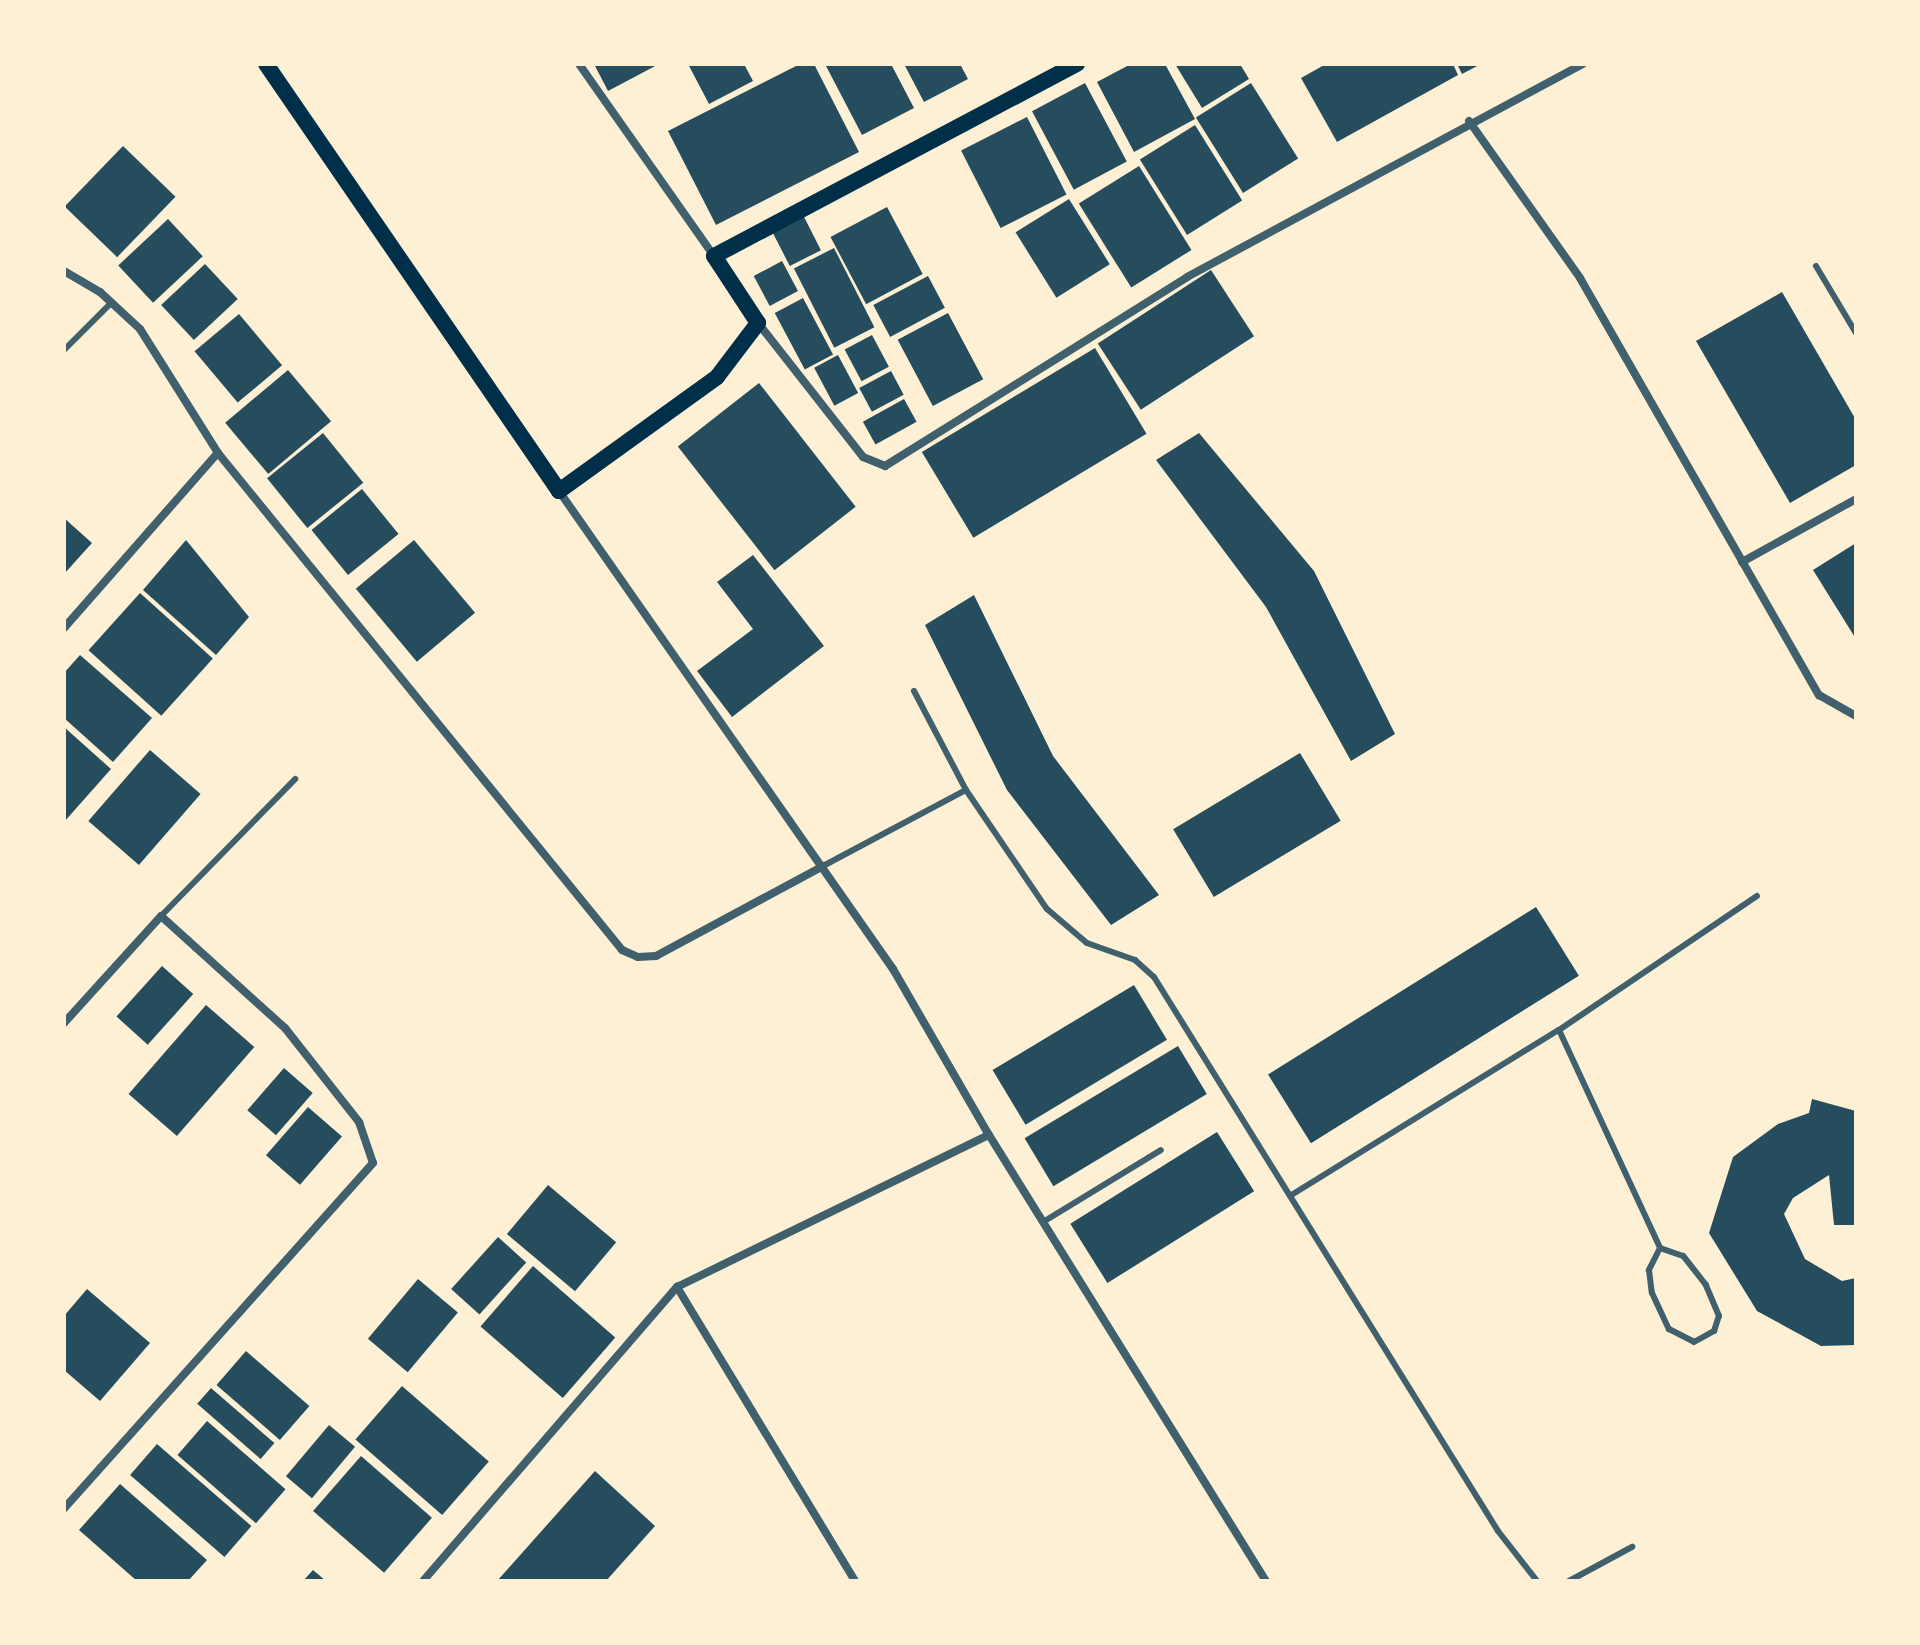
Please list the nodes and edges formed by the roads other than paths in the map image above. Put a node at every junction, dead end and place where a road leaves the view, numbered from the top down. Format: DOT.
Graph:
graph roads {
  1 [pos="266,64"];
  2 [pos="579,64"];
  3 [pos="1077,64"];
  4 [pos="1583,64"];
  5 [pos="1469,121"];
  6 [pos="714,256"];
  7 [pos="1816,266"];
  8 [pos="64,271"];
  9 [pos="111,303"];
  10 [pos="758,323"];
  11 [pos="1856,333"];
  12 [pos="64,350"];
  13 [pos="218,453"];
  14 [pos="559,491"];
  15 [pos="1856,499"];
  16 [pos="1742,562"];
  17 [pos="64,628"];
  18 [pos="914,691"];
  19 [pos="1855,711"];
  20 [pos="295,779"];
  21 [pos="966,790"];
  22 [pos="823,866"];
  23 [pos="1757,896"];
  24 [pos="161,916"];
  25 [pos="64,1023"];
  26 [pos="1559,1030"];
  27 [pos="989,1135"];
  28 [pos="1161,1150"];
  29 [pos="1293,1194"];
  30 [pos="1043,1222"];
  31 [pos="1660,1248"];
  32 [pos="677,1287"];
  33 [pos="64,1509"];
  34 [pos="1632,1547"];
  35 [pos="423,1581"];
  36 [pos="855,1581"];
  37 [pos="1266,1581"];
  38 [pos="1537,1581"];
  39 [pos="1569,1581"];
  1 -- 14 [label="main road"];
  2 -- 6 [label="street"];
  3 -- 6 [label="main road"];
  4 -- 5 [label="street"];
  5 -- 10 [label="street"];
  5 -- 16 [label="street"];
  6 -- 10 [label="main road"];
  7 -- 11 [label="lane"];
  8 -- 9 [label="street"];
  9 -- 12 [label="lane"];
  9 -- 13 [label="street"];
  10 -- 14 [label="main road"];
  13 -- 17 [label="street"];
  13 -- 22 [label="street"];
  14 -- 22 [label="street"];
  15 -- 16 [label="street"];
  16 -- 19 [label="street"];
  18 -- 21 [label="lane"];
  20 -- 24 [label="lane"];
  21 -- 22 [label="lane"];
  21 -- 29 [label="lane"];
  22 -- 27 [label="street"];
  23 -- 26 [label="lane"];
  24 -- 25 [label="street"];
  24 -- 33 [label="street"];
  26 -- 29 [label="lane"];
  26 -- 31 [label="lane"];
  27 -- 30 [label="street"];
  27 -- 32 [label="street"];
  28 -- 30 [label="lane"];
  29 -- 38 [label="lane"];
  30 -- 37 [label="street"];
  31 -- 31 [label="lane"];
  32 -- 35 [label="street"];
  32 -- 36 [label="street"];
  34 -- 39 [label="lane"];
}
